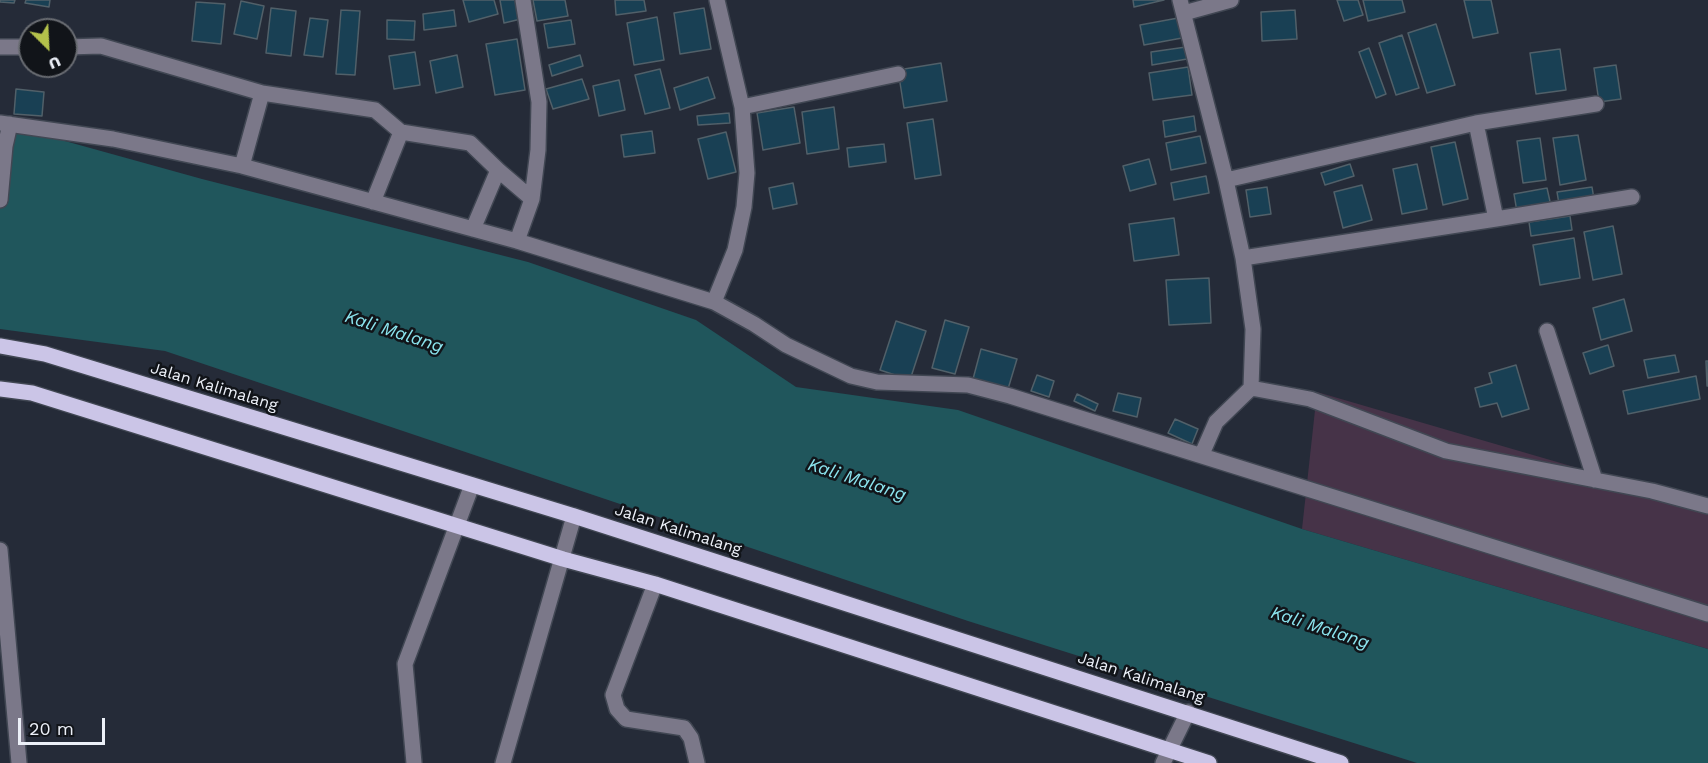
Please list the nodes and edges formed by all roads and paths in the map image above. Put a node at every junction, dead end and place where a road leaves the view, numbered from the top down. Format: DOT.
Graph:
graph roads {
  1 [pos="523,0"];
  2 [pos="717,0"];
  3 [pos="1231,0"];
  4 [pos="1182,6"];
  5 [pos="18,47"];
  6 [pos="78,47"];
  7 [pos="0,48"];
  8 [pos="898,74"];
  9 [pos="262,93"];
  10 [pos="1596,104"];
  11 [pos="742,106"];
  12 [pos="1476,123"];
  13 [pos="5,124"];
  14 [pos="401,132"];
  15 [pos="242,166"];
  16 [pos="498,170"];
  17 [pos="1226,180"];
  18 [pos="1632,197"];
  19 [pos="532,199"];
  20 [pos="0,200"];
  21 [pos="373,202"];
  22 [pos="1496,219"];
  23 [pos="473,229"];
  24 [pos="517,241"];
  25 [pos="1243,258"];
  26 [pos="714,302"];
  27 [pos="1547,331"];
  28 [pos="0,346"];
  29 [pos="1251,388"];
  30 [pos="0,389"];
  31 [pos="1202,454"];
  32 [pos="1595,480"];
  33 [pos="472,485"];
  34 [pos="1708,506"];
  35 [pos="574,516"];
  36 [pos="458,524"];
  37 [pos="0,550"];
  38 [pos="563,559"];
  39 [pos="655,584"];
  40 [pos="1708,614"];
  41 [pos="1188,712"];
  42 [pos="1167,757"];
  43 [pos="19,763"];
  44 [pos="414,763"];
  45 [pos="503,763"];
  46 [pos="697,763"];
  47 [pos="1209,763"];
  48 [pos="1341,763"];
  1 -- 19 [label="street"];
  2 -- 11 [label="street"];
  3 -- 4 [label="street"];
  4 -- 17 [label="street"];
  5 -- 7 [label="street"];
  6 -- 9 [label="street"];
  8 -- 11 [label="street"];
  9 -- 14 [label="street"];
  9 -- 15 [label="street"];
  10 -- 12 [label="street"];
  11 -- 26 [label="street"];
  12 -- 17 [label="street"];
  12 -- 22 [label="street"];
  13 -- 15 [label="street"];
  13 -- 20 [label="street"];
  14 -- 16 [label="street"];
  14 -- 21 [label="street"];
  15 -- 21 [label="street"];
  16 -- 19 [label="street"];
  16 -- 23 [label="street"];
  17 -- 25 [label="street"];
  18 -- 22 [label="street"];
  19 -- 24 [label="street"];
  21 -- 23 [label="street"];
  22 -- 25 [label="street"];
  23 -- 24 [label="street"];
  24 -- 26 [label="street"];
  25 -- 29 [label="street"];
  26 -- 31 [label="street"];
  27 -- 32 [label="street"];
  28 -- 33 [label="main road, Jalan Kalimalang"];
  29 -- 31 [label="street"];
  29 -- 32 [label="street"];
  30 -- 36 [label="main road"];
  31 -- 40 [label="street"];
  32 -- 34 [label="street"];
  33 -- 35 [label="main road, Jalan Kalimalang"];
  33 -- 36 [label="street"];
  35 -- 38 [label="street"];
  35 -- 41 [label="main road, Jalan Kalimalang"];
  36 -- 38 [label="main road"];
  36 -- 44 [label="street"];
  37 -- 43 [label="street"];
  38 -- 39 [label="main road"];
  38 -- 45 [label="street"];
  39 -- 42 [label="main road"];
  39 -- 46 [label="street"];
  41 -- 42 [label="street"];
  41 -- 48 [label="main road, Jalan Kalimalang"];
  42 -- 47 [label="main road"];
}
